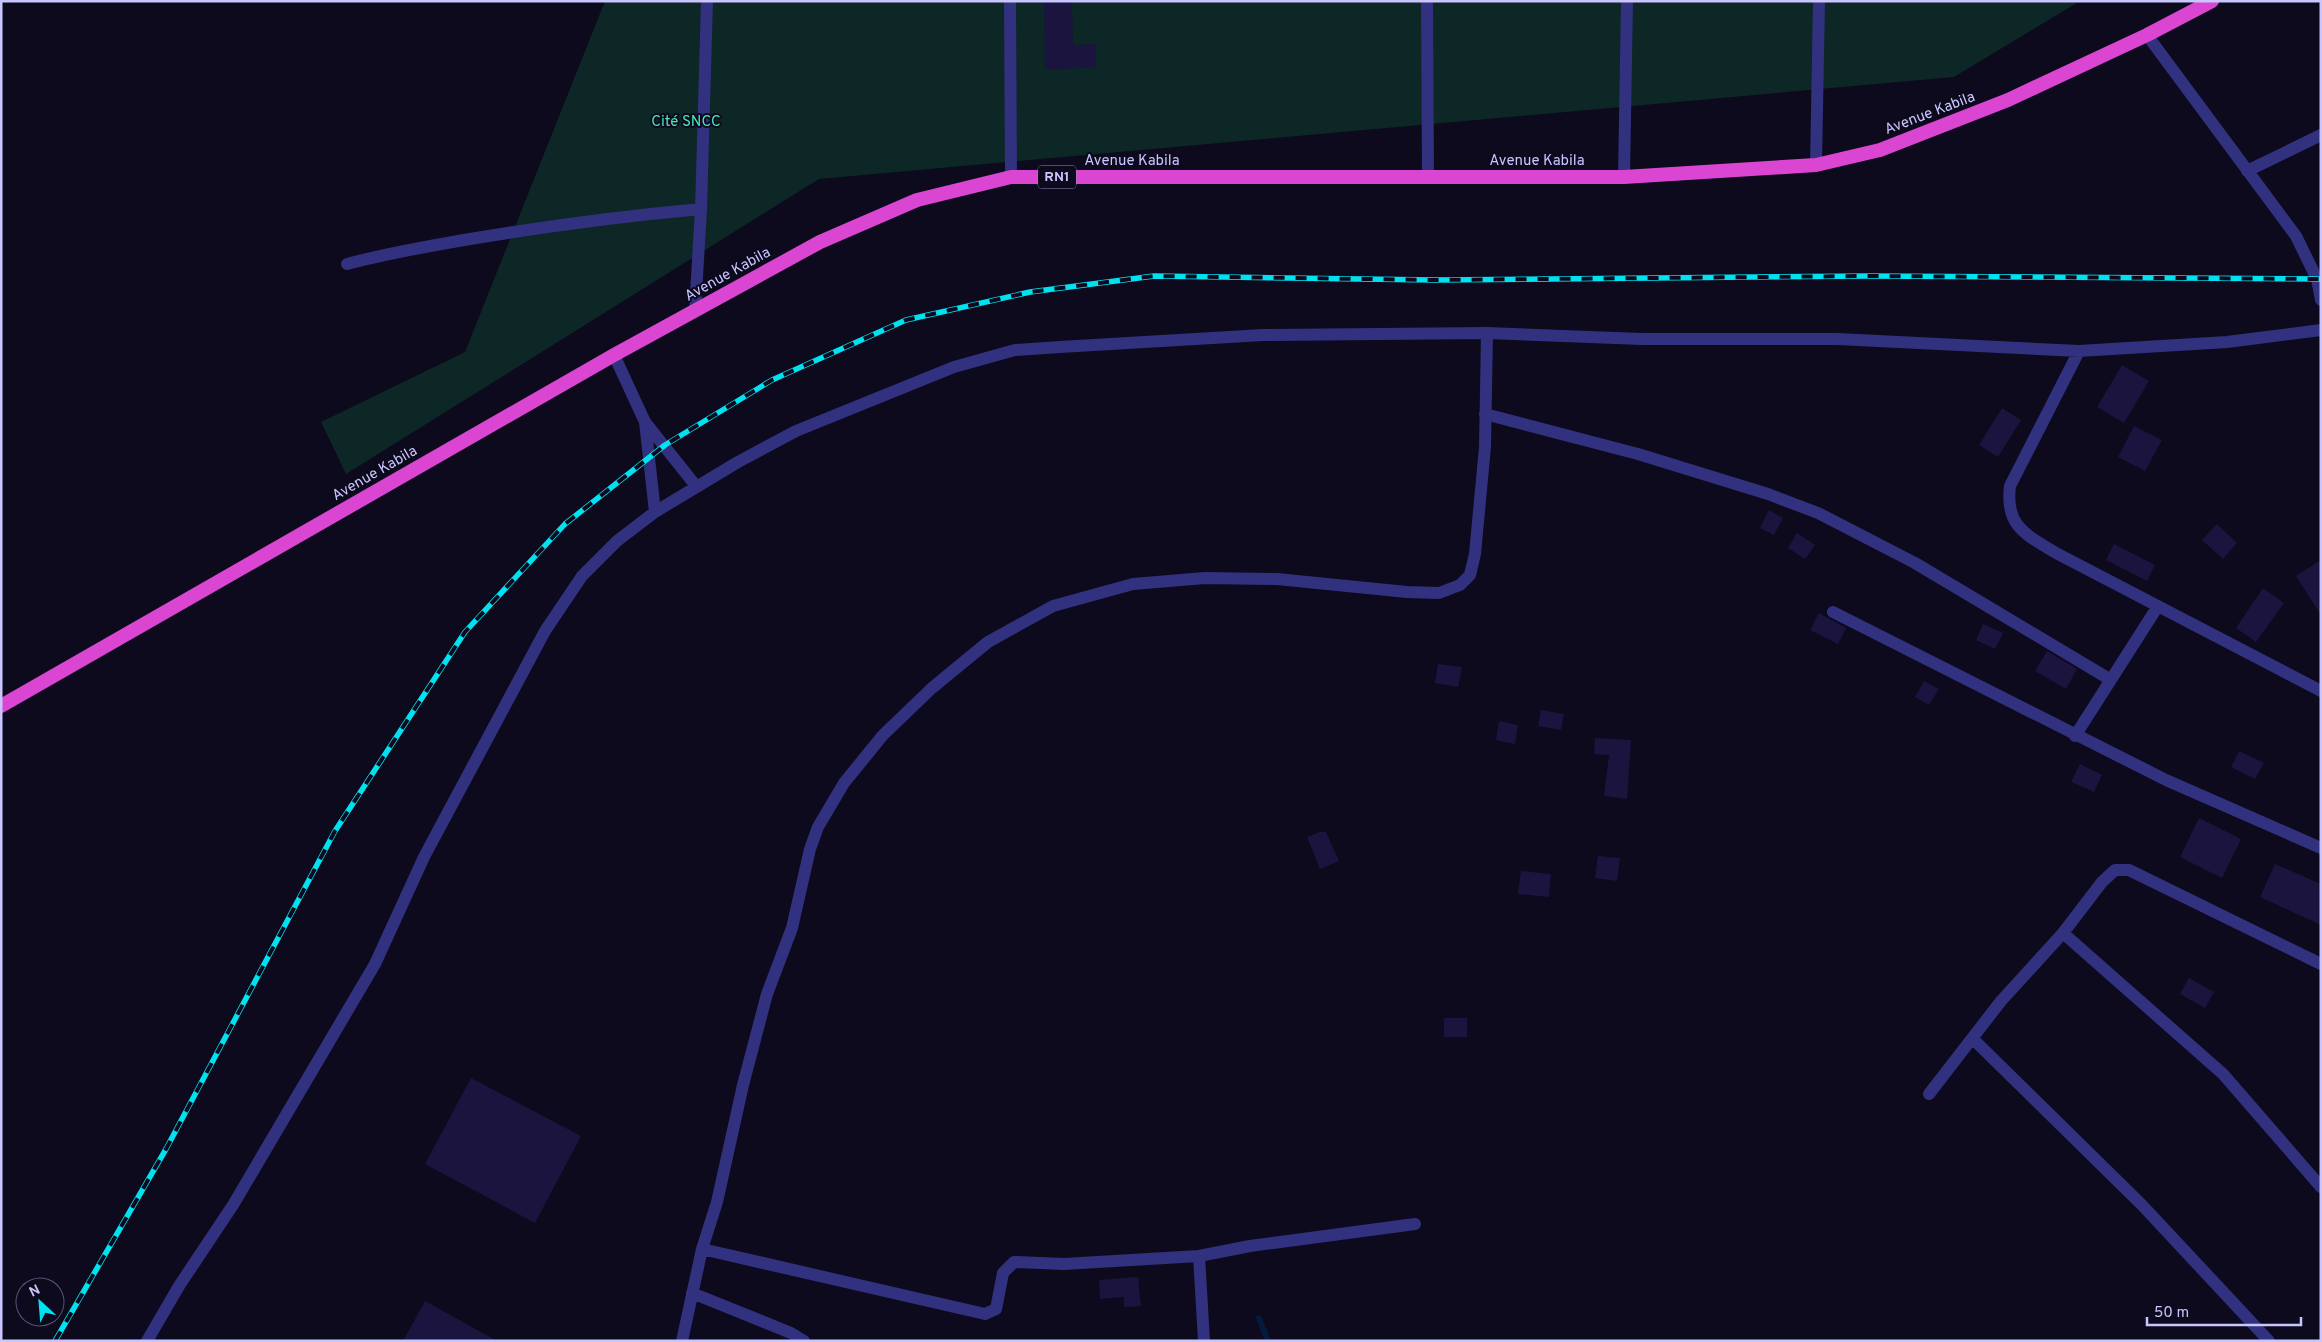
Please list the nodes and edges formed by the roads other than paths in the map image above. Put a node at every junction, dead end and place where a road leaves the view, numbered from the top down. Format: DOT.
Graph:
graph roads {
  1 [pos="707,1"];
  2 [pos="1010,1"];
  3 [pos="1427,1"];
  4 [pos="1627,1"];
  5 [pos="1819,1"];
  6 [pos="2212,1"];
  7 [pos="2147,35"];
  8 [pos="2321,134"];
  9 [pos="1816,165"];
  10 [pos="2247,171"];
  11 [pos="1011,177"];
  12 [pos="1428,177"];
  13 [pos="1624,177"];
  14 [pos="701,209"];
  15 [pos="347,264"];
  16 [pos="2321,299"];
  17 [pos="695,311"];
  18 [pos="2321,330"];
  19 [pos="1487,333"];
  20 [pos="2080,351"];
  21 [pos="614,356"];
  22 [pos="1485,414"];
  23 [pos="646,422"];
  24 [pos="696,486"];
  25 [pos="655,512"];
  26 [pos="2158,606"];
  27 [pos="1833,612"];
  28 [pos="2111,680"];
  29 [pos="2321,691"];
  30 [pos="1,706"];
  31 [pos="2075,736"];
  32 [pos="2321,848"];
  33 [pos="2063,933"];
  34 [pos="2321,964"];
  35 [pos="1973,1039"];
  36 [pos="1929,1094"];
  37 [pos="2321,1187"];
  38 [pos="1416,1224"];
  39 [pos="702,1249"];
  40 [pos="1200,1256"];
  41 [pos="692,1293"];
  42 [pos="148,1341"];
  43 [pos="682,1341"];
  44 [pos="804,1341"];
  45 [pos="1204,1341"];
  46 [pos="2269,1341"];
  1 -- 14 [label="street"];
  2 -- 11 [label="street"];
  3 -- 12 [label="street"];
  4 -- 13 [label="street"];
  5 -- 9 [label="street"];
  6 -- 7 [label="highway, Avenue Kabila / RN1"];
  7 -- 9 [label="highway, Avenue Kabila / RN1"];
  7 -- 10 [label="street"];
  8 -- 10 [label="street"];
  9 -- 13 [label="highway, Avenue Kabila / RN1"];
  10 -- 16 [label="street"];
  11 -- 12 [label="highway, Avenue Kabila / RN1"];
  11 -- 17 [label="highway, Avenue Kabila / RN1"];
  12 -- 13 [label="highway, Avenue Kabila / RN1"];
  14 -- 15 [label="street"];
  14 -- 17 [label="street"];
  17 -- 21 [label="highway, Avenue Kabila / RN1"];
  18 -- 20 [label="street"];
  19 -- 20 [label="street"];
  19 -- 22 [label="street"];
  19 -- 24 [label="street"];
  20 -- 26 [label="street"];
  21 -- 23 [label="street"];
  21 -- 30 [label="highway, Avenue Kabila / RN1"];
  22 -- 28 [label="street"];
  22 -- 39 [label="street"];
  23 -- 24 [label="street"];
  23 -- 25 [label="street"];
  24 -- 25 [label="street"];
  25 -- 42 [label="street"];
  26 -- 28 [label="street"];
  26 -- 29 [label="street"];
  27 -- 31 [label="street"];
  28 -- 31 [label="street"];
  31 -- 32 [label="street"];
  33 -- 34 [label="street"];
  33 -- 35 [label="street"];
  33 -- 37 [label="street"];
  35 -- 36 [label="street"];
  35 -- 46 [label="street"];
  38 -- 40 [label="street"];
  39 -- 40 [label="street"];
  39 -- 41 [label="street"];
  40 -- 45 [label="street"];
  41 -- 43 [label="street"];
  41 -- 44 [label="street"];
}
